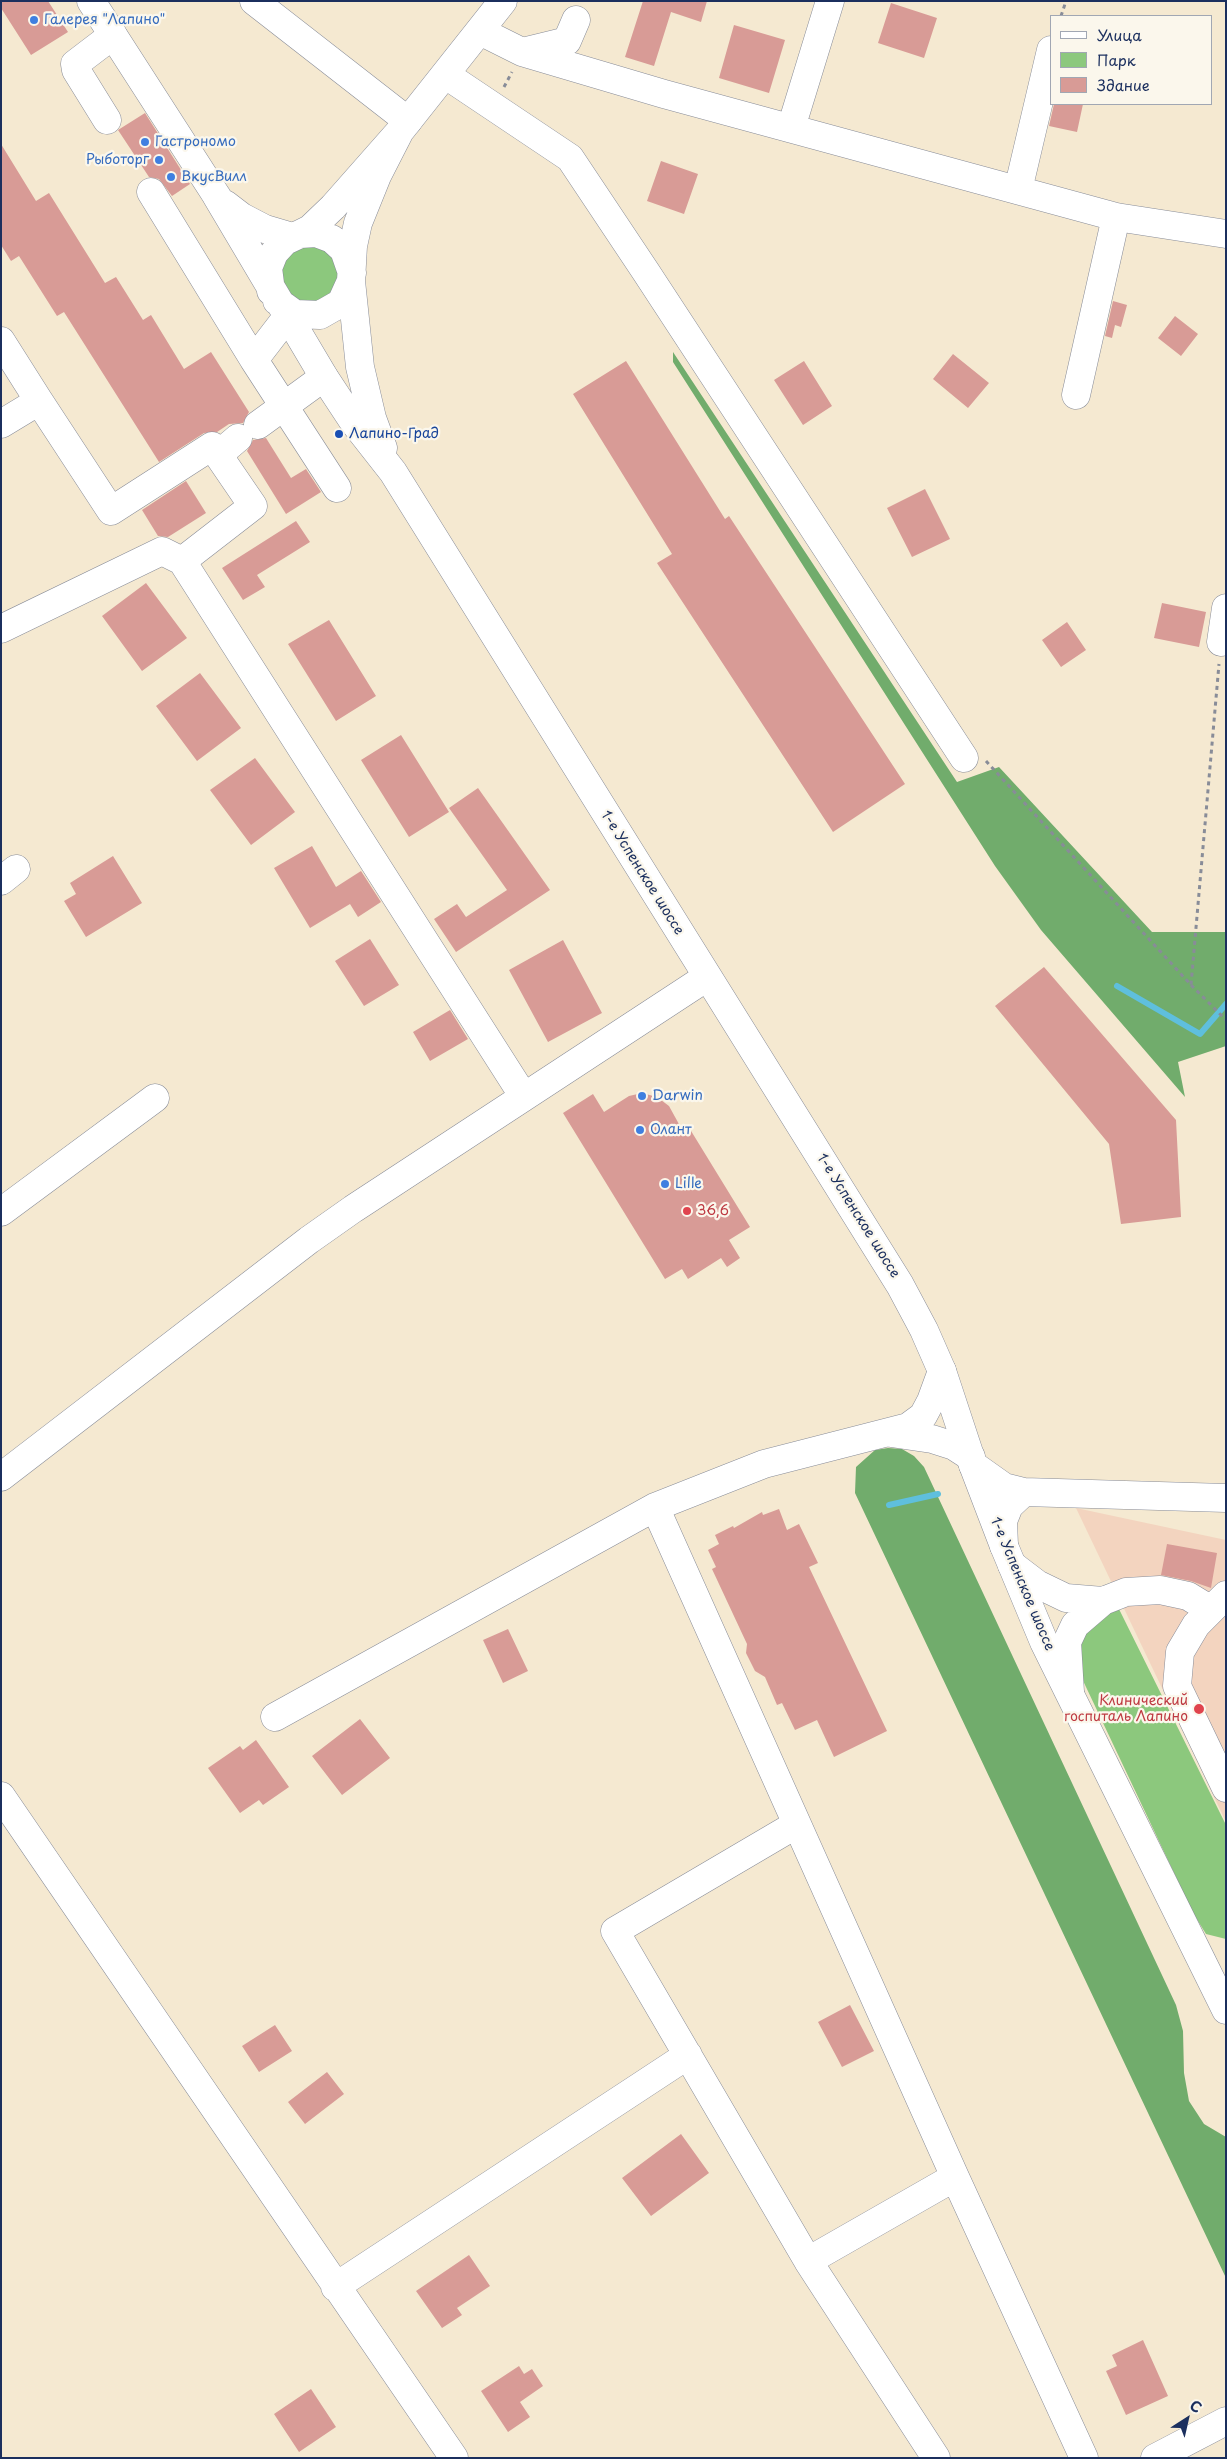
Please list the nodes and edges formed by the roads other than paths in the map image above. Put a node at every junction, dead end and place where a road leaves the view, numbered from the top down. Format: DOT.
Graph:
graph roads {
  1 [pos="91,1"];
  2 [pos="254,1"];
  3 [pos="503,1"];
  4 [pos="830,1"];
  5 [pos="576,20"];
  6 [pos="480,30"];
  7 [pos="113,35"];
  8 [pos="522,52"];
  9 [pos="1050,54"];
  10 [pos="446,75"];
  11 [pos="410,119"];
  12 [pos="107,120"];
  13 [pos="791,128"];
  14 [pos="1018,190"];
  15 [pos="151,192"];
  16 [pos="216,195"];
  17 [pos="1116,217"];
  18 [pos="1226,234"];
  19 [pos="296,235"];
  20 [pos="351,277"];
  21 [pos="278,303"];
  22 [pos="1,341"];
  23 [pos="254,360"];
  24 [pos="324,377"];
  25 [pos="1076,395"];
  26 [pos="39,401"];
  27 [pos="284,406"];
  28 [pos="1,424"];
  29 [pos="238,439"];
  30 [pos="393,472"];
  31 [pos="337,488"];
  32 [pos="182,561"];
  33 [pos="1226,608"];
  34 [pos="1,629"];
  35 [pos="1221,642"];
  36 [pos="964,758"];
  37 [pos="707,977"];
  38 [pos="524,1097"];
  39 [pos="155,1098"];
  40 [pos="1,1212"];
  41 [pos="942,1371"];
  42 [pos="891,1433"];
  43 [pos="972,1461"];
  44 [pos="1,1477"];
  45 [pos="1024,1492"];
  46 [pos="1226,1498"];
  47 [pos="655,1507"];
  48 [pos="1008,1556"];
  49 [pos="1103,1601"];
  50 [pos="1218,1603"];
  51 [pos="1070,1692"];
  52 [pos="275,1717"];
  53 [pos="1226,1788"];
  54 [pos="1,1796"];
  55 [pos="797,1824"];
  56 [pos="1222,1994"];
  57 [pos="688,2055"];
  58 [pos="955,2177"];
  59 [pos="808,2261"];
  60 [pos="335,2287"];
  61 [pos="1226,2421"];
  62 [pos="454,2458"];
  63 [pos="936,2458"];
  64 [pos="1084,2458"];
  65 [pos="1156,2458"];
  1 -- 7 [label="street, 1-е Успенское шоссе"];
  2 -- 11 [label="street"];
  3 -- 6 [label="street, 1-е Успенское шоссе"];
  4 -- 13 [label="street"];
  5 -- 8 [label="street"];
  6 -- 8 [label="street"];
  6 -- 10 [label="street, 1-е Успенское шоссе"];
  7 -- 12 [label="street"];
  7 -- 16 [label="street, 1-е Успенское шоссе"];
  8 -- 13 [label="street"];
  9 -- 14 [label="street"];
  10 -- 11 [label="street, 1-е Успенское шоссе"];
  10 -- 36 [label="street"];
  11 -- 19 [label="street, 1-е Успенское шоссе"];
  11 -- 20 [label="street, 1-е Успенское шоссе"];
  13 -- 14 [label="street"];
  14 -- 17 [label="street"];
  15 -- 23 [label="street"];
  16 -- 19 [label="street, 1-е Успенское шоссе"];
  16 -- 21 [label="street, 1-е Успенское шоссе"];
  17 -- 18 [label="street"];
  17 -- 25 [label="street"];
  19 -- 20 [label="street, 1-е Успенское шоссе"];
  19 -- 21 [label="street, 1-е Успенское шоссе"];
  20 -- 21 [label="street, 1-е Успенское шоссе"];
  20 -- 30 [label="street, 1-е Успенское шоссе"];
  21 -- 23 [label="street"];
  21 -- 24 [label="street, 1-е Успенское шоссе"];
  22 -- 26 [label="street"];
  23 -- 27 [label="street"];
  24 -- 27 [label="street"];
  24 -- 30 [label="street, 1-е Успенское шоссе"];
  26 -- 28 [label="street"];
  26 -- 29 [label="street"];
  27 -- 29 [label="street"];
  27 -- 31 [label="street"];
  29 -- 32 [label="street"];
  30 -- 37 [label="street, 1-е Успенское шоссе"];
  32 -- 34 [label="street"];
  32 -- 38 [label="street"];
  33 -- 35 [label="street"];
  37 -- 38 [label="street"];
  37 -- 41 [label="street, 1-е Успенское шоссе"];
  38 -- 44 [label="street"];
  39 -- 40 [label="street"];
  41 -- 42 [label="street"];
  41 -- 43 [label="street, 1-е Успенское шоссе"];
  42 -- 43 [label="street"];
  42 -- 47 [label="street"];
  43 -- 45 [label="street"];
  43 -- 48 [label="street, 1-е Успенское шоссе"];
  45 -- 46 [label="street"];
  45 -- 48 [label="street"];
  47 -- 52 [label="street"];
  47 -- 55 [label="street"];
  48 -- 49 [label="street"];
  48 -- 51 [label="street, 1-е Успенское шоссе"];
  49 -- 50 [label="street"];
  49 -- 51 [label="street"];
  50 -- 53 [label="street"];
  51 -- 56 [label="street, 1-е Успенское шоссе"];
  54 -- 60 [label="street"];
  55 -- 57 [label="street"];
  55 -- 58 [label="street"];
  57 -- 59 [label="street"];
  57 -- 60 [label="street"];
  58 -- 59 [label="street"];
  58 -- 64 [label="street"];
  59 -- 63 [label="street"];
  60 -- 62 [label="street"];
  61 -- 65 [label="street"];
}
